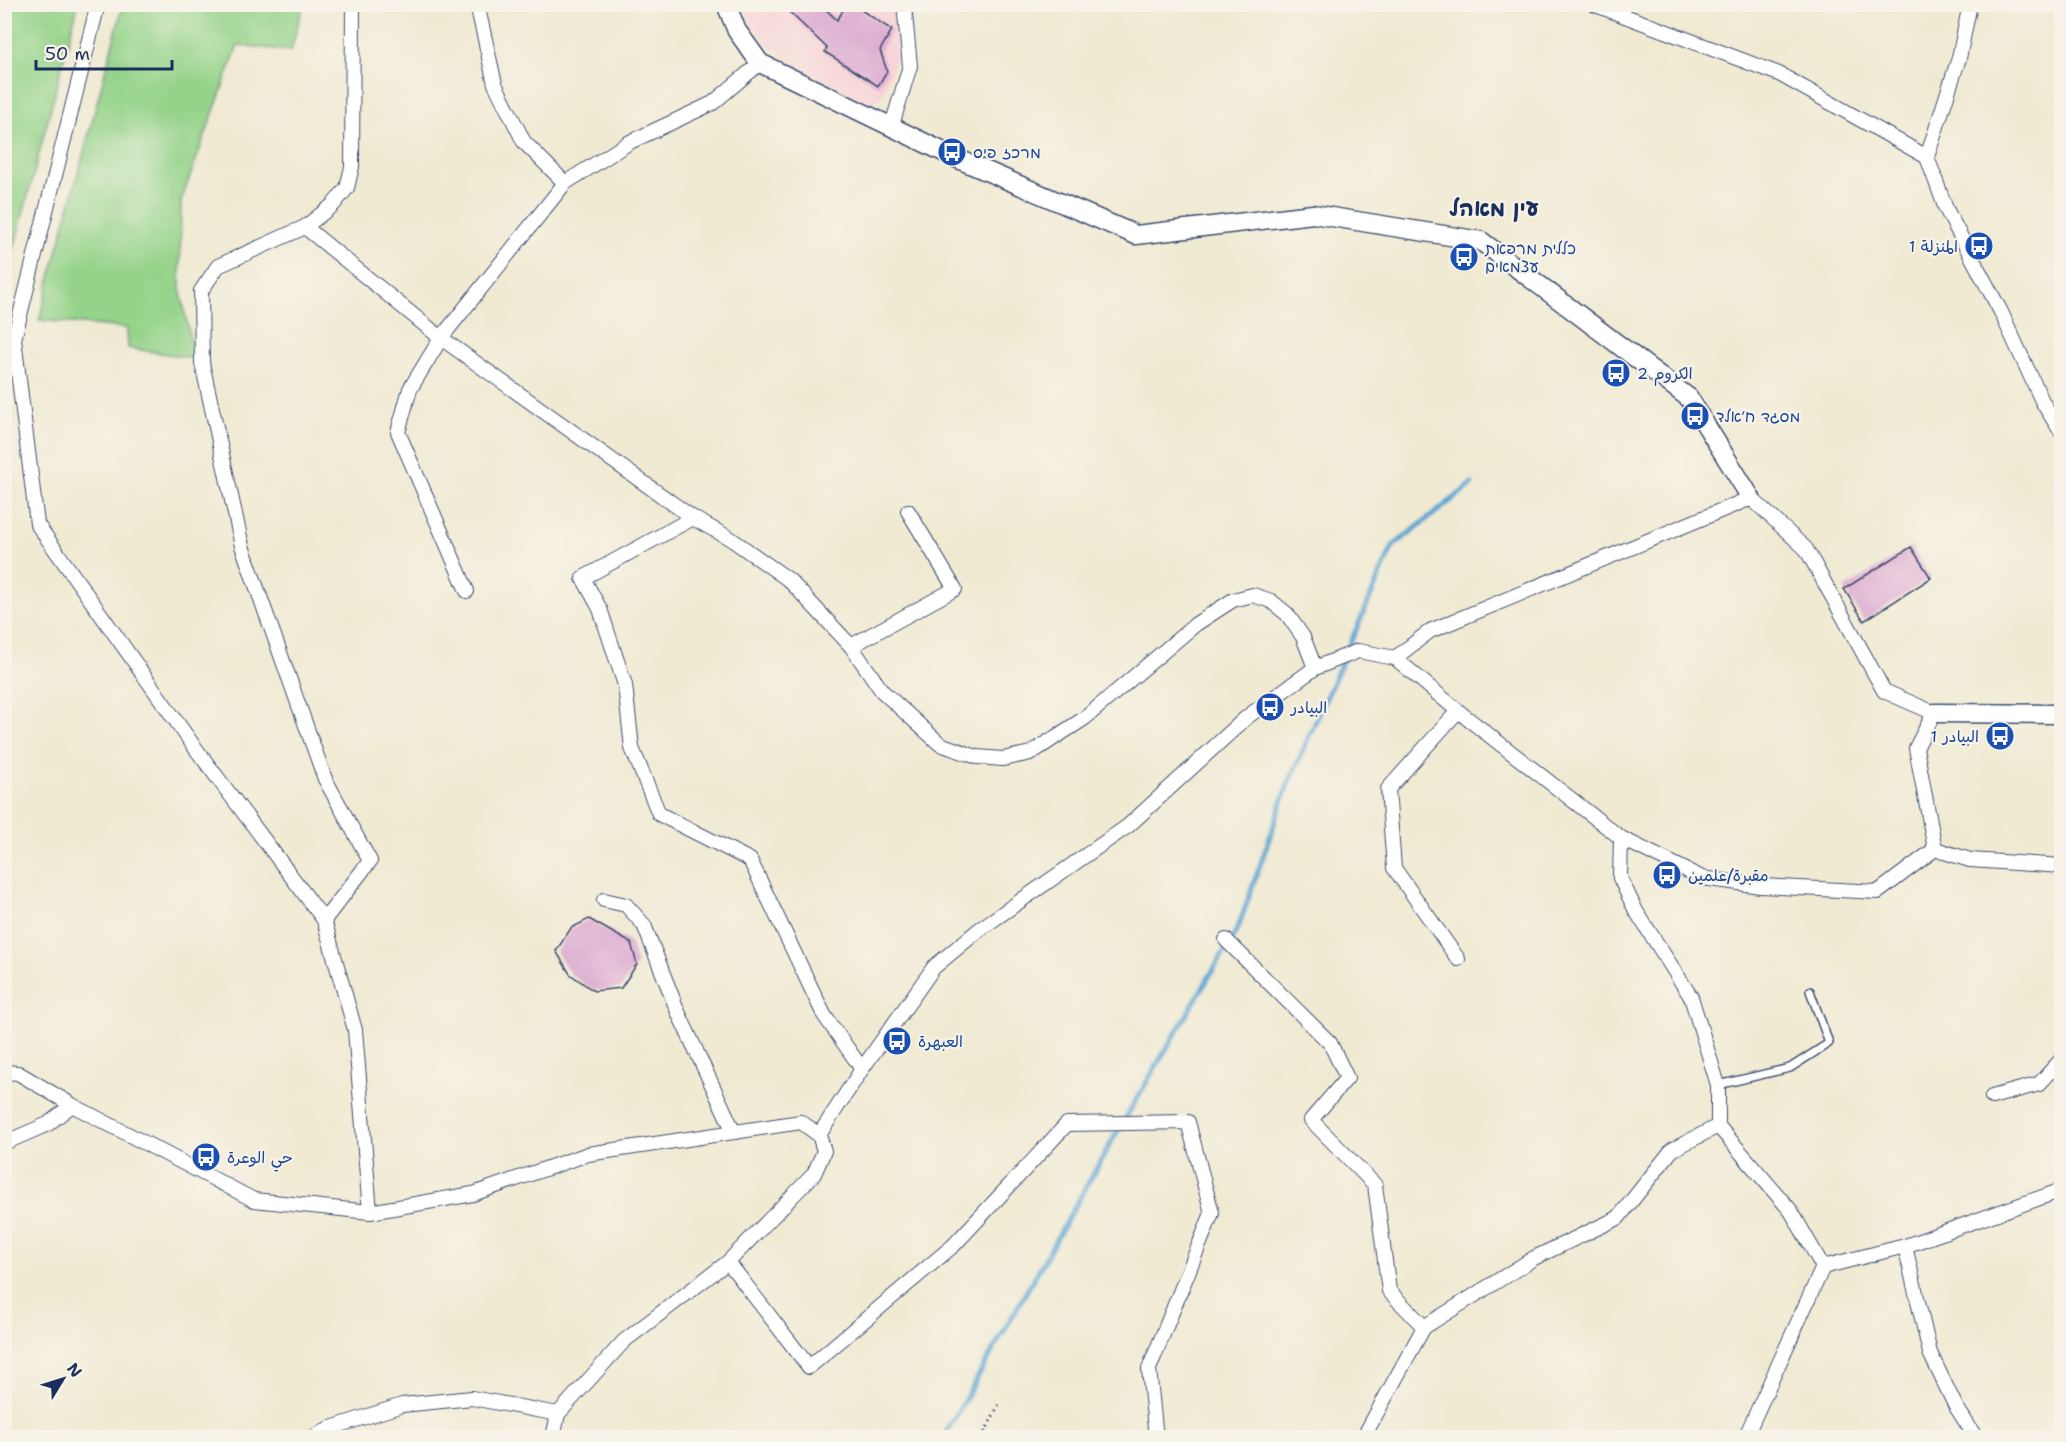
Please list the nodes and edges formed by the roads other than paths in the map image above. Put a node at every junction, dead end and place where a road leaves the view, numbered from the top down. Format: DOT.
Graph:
graph roads {
  1 [pos="98,4"];
  2 [pos="353,4"];
  3 [pos="477,4"];
  4 [pos="726,4"];
  5 [pos="904,4"];
  6 [pos="1593,4"];
  7 [pos="1970,4"];
  8 [pos="760,63"];
  9 [pos="891,128"];
  10 [pos="1927,157"];
  11 [pos="565,183"];
  12 [pos="305,227"];
  13 [pos="441,338"];
  14 [pos="2061,433"];
  15 [pos="1751,498"];
  16 [pos="908,511"];
  17 [pos="693,518"];
  18 [pos="467,591"];
  19 [pos="851,646"];
  20 [pos="1395,658"];
  21 [pos="1315,668"];
  22 [pos="1458,711"];
  23 [pos="1934,713"];
  24 [pos="2061,714"];
  25 [pos="1621,838"];
  26 [pos="1935,849"];
  27 [pos="2061,866"];
  28 [pos="604,900"];
  29 [pos="324,920"];
  30 [pos="1226,940"];
  31 [pos="1458,960"];
  32 [pos="1810,991"];
  33 [pos="2061,1059"];
  34 [pos="862,1069"];
  35 [pos="4,1072"];
  36 [pos="1718,1085"];
  37 [pos="1992,1097"];
  38 [pos="72,1105"];
  39 [pos="1718,1126"];
  40 [pos="734,1132"];
  41 [pos="819,1135"];
  42 [pos="4,1143"];
  43 [pos="2061,1190"];
  44 [pos="370,1212"];
  45 [pos="1905,1246"];
  46 [pos="728,1262"];
  47 [pos="1823,1267"];
  48 [pos="1424,1327"];
  49 [pos="558,1414"];
  50 [pos="312,1437"];
  51 [pos="552,1437"];
  52 [pos="1156,1437"];
  53 [pos="1363,1437"];
  54 [pos="1745,1437"];
  55 [pos="1976,1437"];
  1 -- 29 [label="street"];
  2 -- 12 [label="street"];
  3 -- 11 [label="street"];
  4 -- 8 [label="street"];
  5 -- 9 [label="street"];
  6 -- 10 [label="street"];
  7 -- 10 [label="street"];
  8 -- 9 [label="street"];
  8 -- 11 [label="street"];
  9 -- 15 [label="street"];
  10 -- 14 [label="street"];
  11 -- 13 [label="street"];
  12 -- 13 [label="street"];
  12 -- 29 [label="street"];
  13 -- 17 [label="street"];
  13 -- 18 [label="street"];
  15 -- 20 [label="street"];
  15 -- 23 [label="street"];
  16 -- 19 [label="street"];
  17 -- 19 [label="street"];
  17 -- 34 [label="street"];
  19 -- 21 [label="street"];
  20 -- 21 [label="street"];
  20 -- 22 [label="street"];
  21 -- 34 [label="street"];
  22 -- 25 [label="street"];
  22 -- 31 [label="street"];
  23 -- 24 [label="street"];
  23 -- 26 [label="street"];
  25 -- 26 [label="street"];
  25 -- 36 [label="street"];
  26 -- 27 [label="street"];
  28 -- 40 [label="street"];
  29 -- 44 [label="street"];
  30 -- 48 [label="street"];
  32 -- 36 [label="lane"];
  33 -- 37 [label="street"];
  34 -- 41 [label="street"];
  35 -- 38 [label="street"];
  36 -- 39 [label="street"];
  38 -- 42 [label="street"];
  38 -- 44 [label="street"];
  39 -- 47 [label="street"];
  39 -- 48 [label="street"];
  40 -- 41 [label="street"];
  40 -- 44 [label="street"];
  41 -- 46 [label="street"];
  43 -- 45 [label="street"];
  45 -- 47 [label="street"];
  45 -- 55 [label="street"];
  46 -- 49 [label="street"];
  46 -- 52 [label="street"];
  47 -- 54 [label="street"];
  48 -- 53 [label="street"];
  49 -- 50 [label="street"];
  49 -- 51 [label="street"];
}
